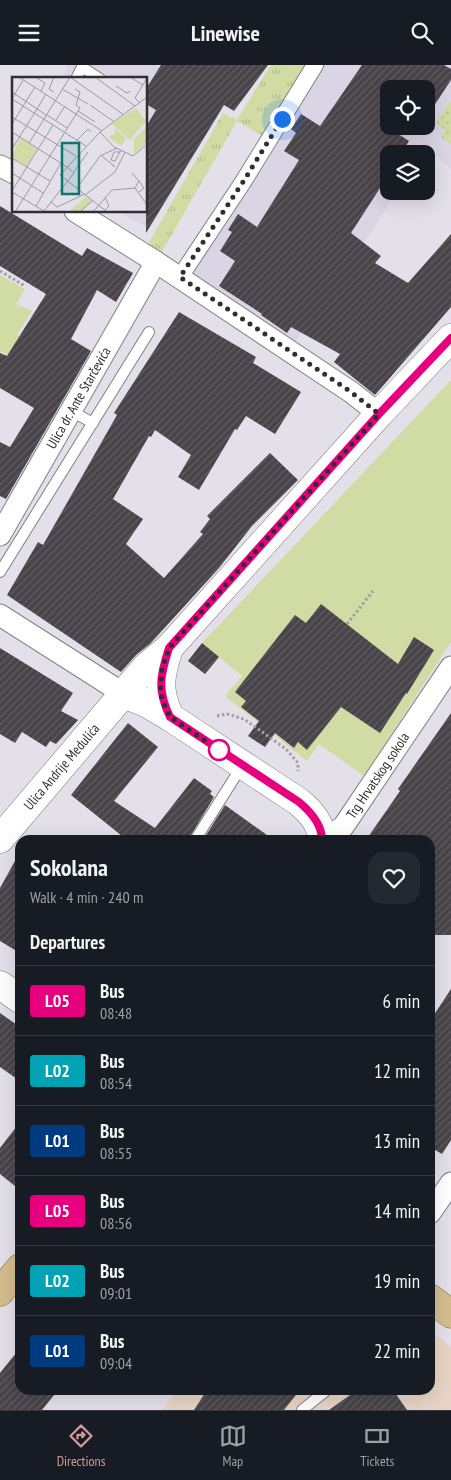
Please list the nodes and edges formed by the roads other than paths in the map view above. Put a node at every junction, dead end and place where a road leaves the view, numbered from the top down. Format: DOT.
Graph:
graph roads {
  1 [pos="316,65"];
  2 [pos="77,77"];
  3 [pos="97,77"];
  4 [pos="0,165"];
  5 [pos="12,172"];
  6 [pos="79,213"];
  7 [pos="168,269"];
  8 [pos="149,332"];
  9 [pos="451,338"];
  10 [pos="71,411"];
  11 [pos="379,414"];
  12 [pos="93,423"];
  13 [pos="0,535"];
  14 [pos="0,572"];
  15 [pos="0,615"];
  16 [pos="169,648"];
  17 [pos="451,667"];
  18 [pos="124,693"];
  19 [pos="170,717"];
  20 [pos="243,765"];
  21 [pos="198,835"];
  22 [pos="321,835"];
  23 [pos="329,835"];
  24 [pos="0,839"];
  25 [pos="0,985"];
  26 [pos="15,996"];
  27 [pos="451,1183"];
  28 [pos="435,1206"];
  29 [pos="15,1274"];
  30 [pos="0,1292"];
  31 [pos="435,1302"];
  32 [pos="451,1314"];
  33 [pos="321,1395"];
  34 [pos="302,1410"];
  1 -- 7 [label="street"];
  2 -- 3 [label="lane"];
  4 -- 5 [label="street"];
  6 -- 7 [label="street"];
  7 -- 10 [label="street, Ulica dr. Ante Starčevića"];
  7 -- 11 [label="street"];
  8 -- 12 [label="lane"];
  9 -- 11 [label="main road"];
  10 -- 12 [label="lane"];
  10 -- 13 [label="street, Ulica dr. Ante Starčevića"];
  11 -- 16 [label="main road"];
  12 -- 14 [label="lane"];
  15 -- 18 [label="street"];
  16 -- 18 [label="main road"];
  16 -- 19 [label="main road"];
  17 -- 23 [label="street, Trg Hrvatskog sokola"];
  18 -- 19 [label="main road, Trg Hrvatskog sokola"];
  18 -- 24 [label="main road, Ulica Andrije Medulića"];
  19 -- 20 [label="main road, Trg Hrvatskog sokola"];
  20 -- 21 [label="lane"];
  20 -- 22 [label="main road, Trg Hrvatskog sokola"];
  25 -- 26 [label="main road"];
  27 -- 28 [label="street"];
  29 -- 30 [label="main road"];
  31 -- 32 [label="main road"];
  33 -- 34 [label="lane"];
}
